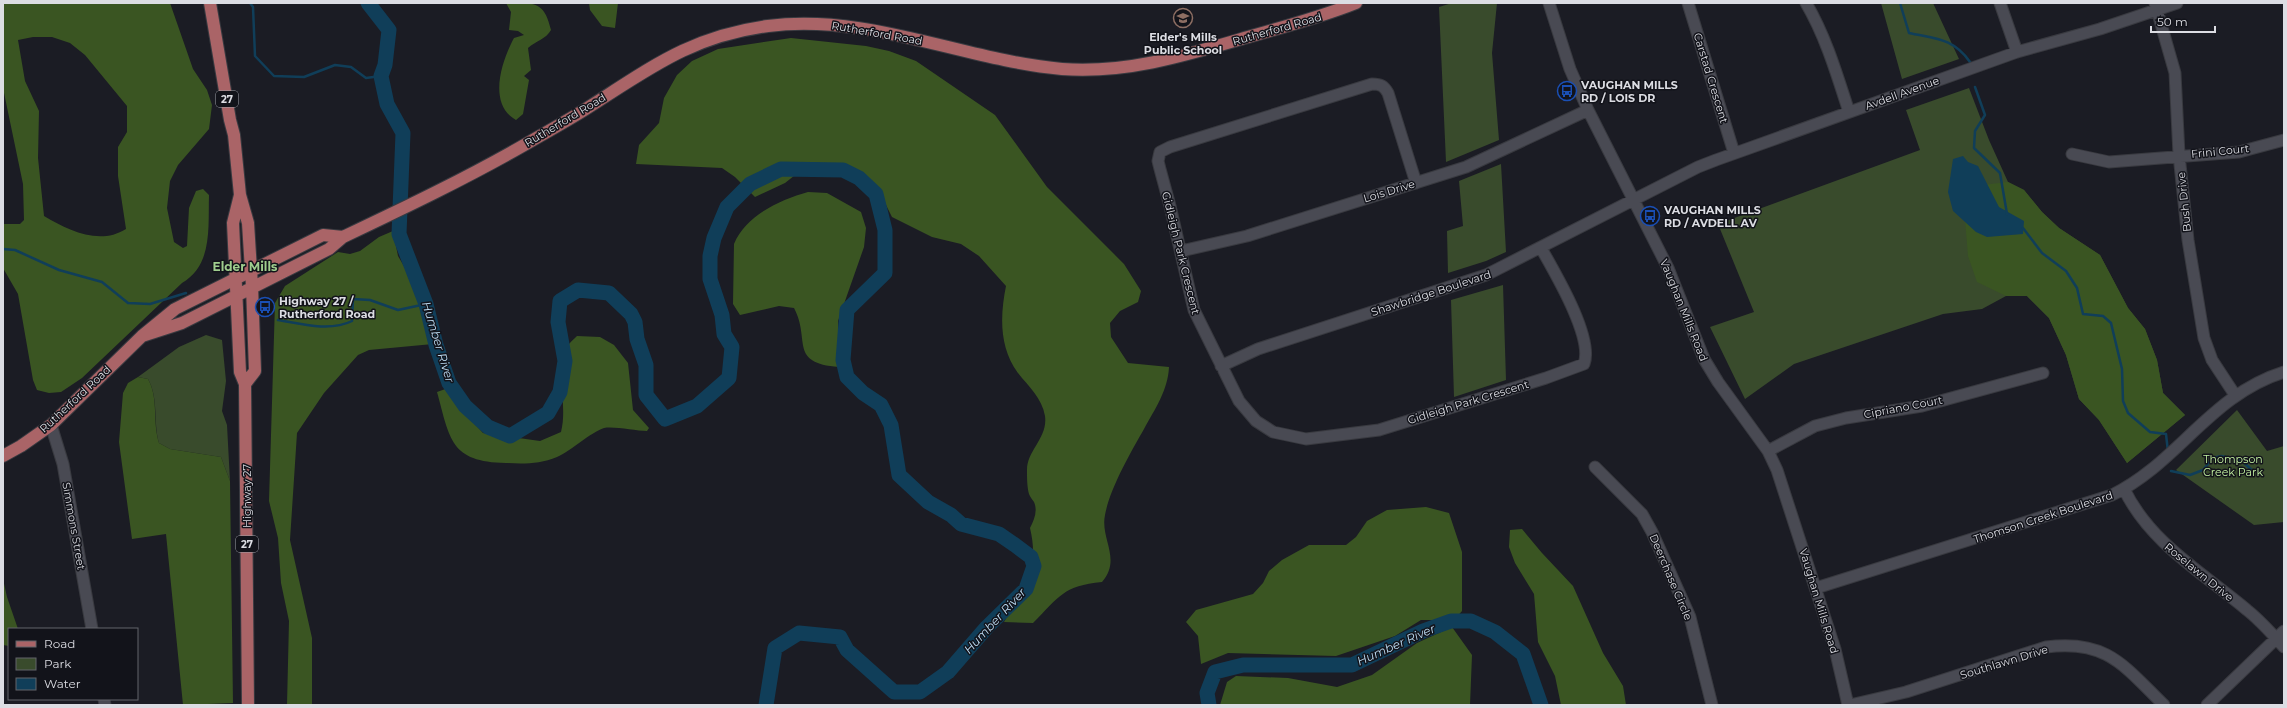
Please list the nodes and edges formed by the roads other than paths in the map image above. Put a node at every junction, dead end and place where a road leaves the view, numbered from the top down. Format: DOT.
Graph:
graph roads {
  1 [pos="210,3"];
  2 [pos="1356,3"];
  3 [pos="1549,3"];
  4 [pos="1688,3"];
  5 [pos="1806,3"];
  6 [pos="2000,3"];
  7 [pos="2177,3"];
  8 [pos="2156,6"];
  9 [pos="2017,52"];
  10 [pos="1588,110"];
  11 [pos="1849,112"];
  12 [pos="2284,140"];
  13 [pos="1734,153"];
  14 [pos="2072,154"];
  15 [pos="2179,155"];
  16 [pos="1416,183"];
  17 [pos="240,195"];
  18 [pos="1633,200"];
  19 [pos="343,237"];
  20 [pos="1541,248"];
  21 [pos="1181,251"];
  22 [pos="251,270"];
  23 [pos="236,278"];
  24 [pos="252,286"];
  25 [pos="236,294"];
  26 [pos="142,336"];
  27 [pos="1221,366"];
  28 [pos="2043,372"];
  29 [pos="2284,372"];
  30 [pos="245,384"];
  31 [pos="2235,395"];
  32 [pos="51,425"];
  33 [pos="1768,451"];
  34 [pos="3,456"];
  35 [pos="1595,467"];
  36 [pos="2124,489"];
  37 [pos="1816,588"];
  38 [pos="92,628"];
  39 [pos="2282,639"];
  40 [pos="248,705"];
  41 [pos="1712,705"];
  42 [pos="1849,705"];
  43 [pos="2164,705"];
  44 [pos="2207,705"];
  1 -- 17 [label="main road, Highway 27 / 27"];
  2 -- 19 [label="main road, Rutherford Road"];
  3 -- 10 [label="street, Vaughan Mills Road"];
  4 -- 13 [label="street, Carstad Crescent"];
  5 -- 11 [label="street"];
  6 -- 9 [label="street"];
  7 -- 8 [label="street, Avdell Avenue"];
  8 -- 9 [label="street, Avdell Avenue"];
  8 -- 15 [label="street, Bush Drive"];
  9 -- 11 [label="street, Avdell Avenue"];
  10 -- 16 [label="street, Lois Drive"];
  10 -- 18 [label="street, Vaughan Mills Road"];
  11 -- 13 [label="street, Avdell Avenue"];
  12 -- 15 [label="street, Frini Court"];
  13 -- 18 [label="street, Avdell Avenue"];
  14 -- 15 [label="street, Frini Court"];
  15 -- 31 [label="street, Bush Drive"];
  16 -- 21 [label="street, Lois Drive"];
  16 -- 21 [label="street, Gidleigh Park Crescent"];
  17 -- 22 [label="main road, Highway 27 / 27"];
  17 -- 23 [label="main road, Highway 27 / 27"];
  18 -- 20 [label="street, Shawbridge Boulevard"];
  18 -- 33 [label="street, Vaughan Mills Road"];
  19 -- 22 [label="main road, Rutherford Road"];
  19 -- 24 [label="main road, Rutherford Road"];
  20 -- 27 [label="street, Shawbridge Boulevard"];
  20 -- 27 [label="street, Gidleigh Park Crescent"];
  21 -- 27 [label="street, Gidleigh Park Crescent"];
  22 -- 23 [label="main road, Rutherford Road"];
  22 -- 24 [label="main road, Highway 27 / 27"];
  23 -- 25 [label="main road, Highway 27 / 27"];
  23 -- 26 [label="main road, Rutherford Road"];
  24 -- 25 [label="main road, Rutherford Road"];
  24 -- 30 [label="main road, Highway 27 / 27"];
  25 -- 26 [label="main road, Rutherford Road"];
  25 -- 30 [label="main road, Highway 27 / 27"];
  26 -- 32 [label="main road, Rutherford Road"];
  28 -- 33 [label="street, Cipriano Court"];
  29 -- 31 [label="street, Thomson Creek Boulevard"];
  30 -- 40 [label="main road, Highway 27 / 27"];
  31 -- 36 [label="street, Thomson Creek Boulevard"];
  32 -- 34 [label="main road, Rutherford Road"];
  32 -- 38 [label="street, Simmons Street"];
  33 -- 37 [label="street, Vaughan Mills Road"];
  35 -- 41 [label="street, Deerchase Circle"];
  36 -- 37 [label="street, Thomson Creek Boulevard"];
  36 -- 39 [label="street, Roselawn Drive"];
  37 -- 42 [label="street, Vaughan Mills Road"];
  39 -- 44 [label="street"];
  42 -- 43 [label="street, Southlawn Drive"];
}
